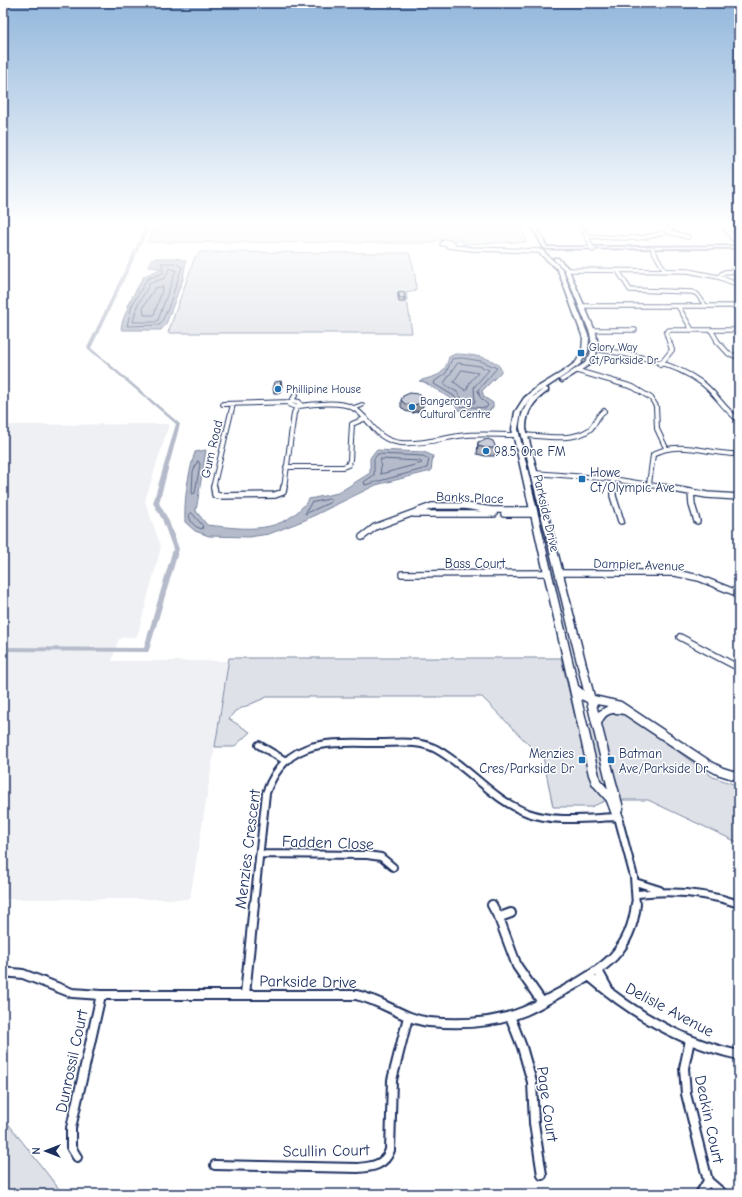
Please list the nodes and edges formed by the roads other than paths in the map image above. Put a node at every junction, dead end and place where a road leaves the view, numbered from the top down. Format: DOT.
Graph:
graph roads {
  1 [pos="565,282"];
  2 [pos="571,282"];
  3 [pos="625,282"];
  4 [pos="574,306"];
  5 [pos="581,306"];
  6 [pos="678,306"];
  7 [pos="705,306"];
  8 [pos="739,306"];
  9 [pos="579,317"];
  10 [pos="586,317"];
  11 [pos="591,330"];
  12 [pos="692,330"];
  13 [pos="711,330"];
  14 [pos="739,330"];
  15 [pos="641,332"];
  16 [pos="587,348"];
  17 [pos="594,349"];
  18 [pos="739,357"];
  19 [pos="660,365"];
  20 [pos="570,368"];
  21 [pos="578,371"];
  22 [pos="223,404"];
  23 [pos="233,404"];
  24 [pos="291,404"];
  25 [pos="299,404"];
  26 [pos="362,405"];
  27 [pos="354,408"];
  28 [pos="604,412"];
  29 [pos="294,413"];
  30 [pos="364,419"];
  31 [pos="739,420"];
  32 [pos="516,435"];
  33 [pos="524,435"];
  34 [pos="666,448"];
  35 [pos="732,454"];
  36 [pos="286,467"];
  37 [pos="534,474"];
  38 [pos="525,475"];
  39 [pos="613,479"];
  40 [pos="649,484"];
  41 [pos="691,492"];
  42 [pos="739,497"];
  43 [pos="534,512"];
  44 [pos="543,512"];
  45 [pos="621,521"];
  46 [pos="697,521"];
  47 [pos="362,537"];
  48 [pos="559,573"];
  49 [pos="402,574"];
  50 [pos="548,574"];
  51 [pos="739,594"];
  52 [pos="680,637"];
  53 [pos="739,668"];
  54 [pos="574,686"];
  55 [pos="588,697"];
  56 [pos="634,714"];
  57 [pos="597,724"];
  58 [pos="259,745"];
  59 [pos="590,754"];
  60 [pos="284,760"];
  61 [pos="739,777"];
  62 [pos="618,817"];
  63 [pos="260,854"];
  64 [pos="393,867"];
  65 [pos="635,882"];
  66 [pos="662,890"];
  67 [pos="637,894"];
  68 [pos="739,904"];
  69 [pos="492,905"];
  70 [pos="511,913"];
  71 [pos="500,917"];
  72 [pos="598,971"];
  73 [pos="3,972"];
  74 [pos="590,976"];
  75 [pos="101,994"];
  76 [pos="245,994"];
  77 [pos="610,994"];
  78 [pos="542,1002"];
  79 [pos="510,1016"];
  80 [pos="408,1017"];
  81 [pos="690,1040"];
  82 [pos="739,1055"];
  83 [pos="77,1157"];
  84 [pos="215,1165"];
  85 [pos="542,1175"];
  86 [pos="708,1180"];
  87 [pos="722,1193"];
  88 [pos="700,1194"];
  1 -- 4 [label="street"];
  2 -- 5 [label="street"];
  3 -- 7 [label="street"];
  4 -- 5 [label="street"];
  4 -- 9 [label="street"];
  5 -- 6 [label="street"];
  5 -- 10 [label="street"];
  6 -- 7 [label="street"];
  6 -- 12 [label="street"];
  7 -- 8 [label="street"];
  9 -- 10 [label="street"];
  9 -- 16 [label="street"];
  10 -- 11 [label="street"];
  11 -- 15 [label="street"];
  11 -- 17 [label="street"];
  12 -- 13 [label="street"];
  12 -- 19 [label="street"];
  13 -- 14 [label="street"];
  13 -- 18 [label="street"];
  16 -- 17 [label="street"];
  16 -- 20 [label="street, Parkside Drive"];
  17 -- 19 [label="street"];
  17 -- 21 [label="street, Parkside Drive"];
  19 -- 31 [label="street"];
  20 -- 21 [label="street"];
  20 -- 32 [label="street, Parkside Drive"];
  21 -- 33 [label="street, Parkside Drive"];
  21 -- 34 [label="street"];
  22 -- 23 [label="street"];
  23 -- 24 [label="street"];
  23 -- 36 [label="street, Gum Road"];
  24 -- 25 [label="street"];
  24 -- 25 [label="street"];
  24 -- 29 [label="street"];
  25 -- 27 [label="street"];
  25 -- 29 [label="street, Gum Road"];
  26 -- 27 [label="street"];
  27 -- 30 [label="street"];
  28 -- 33 [label="street"];
  29 -- 36 [label="street, Gum Road"];
  30 -- 32 [label="street"];
  30 -- 36 [label="street"];
  32 -- 33 [label="street"];
  32 -- 38 [label="street, Parkside Drive"];
  33 -- 37 [label="street, Parkside Drive"];
  34 -- 35 [label="street"];
  34 -- 40 [label="street"];
  37 -- 38 [label="street"];
  37 -- 39 [label="street"];
  37 -- 44 [label="street, Parkside Drive"];
  38 -- 43 [label="street, Parkside Drive"];
  39 -- 40 [label="street"];
  39 -- 45 [label="street"];
  40 -- 41 [label="street"];
  41 -- 42 [label="street"];
  41 -- 46 [label="street"];
  43 -- 44 [label="street"];
  43 -- 47 [label="street, Banks Place"];
  43 -- 50 [label="street, Parkside Drive"];
  44 -- 48 [label="street, Parkside Drive"];
  48 -- 50 [label="street"];
  48 -- 51 [label="street, Dampier Avenue"];
  48 -- 55 [label="street, Parkside Drive"];
  49 -- 50 [label="street, Bass Court"];
  50 -- 54 [label="street, Parkside Drive"];
  52 -- 53 [label="street"];
  54 -- 55 [label="street"];
  54 -- 59 [label="street, Parkside Drive"];
  55 -- 56 [label="street"];
  55 -- 57 [label="street, Parkside Drive"];
  55 -- 59 [label="street"];
  56 -- 57 [label="street"];
  56 -- 61 [label="street"];
  57 -- 62 [label="street, Parkside Drive"];
  58 -- 60 [label="street"];
  59 -- 62 [label="street, Parkside Drive"];
  60 -- 62 [label="street, Menzies Crescent"];
  60 -- 63 [label="street, Menzies Crescent"];
  62 -- 65 [label="street, Parkside Drive"];
  63 -- 64 [label="street, Fadden Close"];
  63 -- 76 [label="street, Menzies Crescent"];
  65 -- 66 [label="street"];
  65 -- 67 [label="street, Parkside Drive"];
  66 -- 67 [label="street"];
  66 -- 68 [label="street"];
  67 -- 72 [label="street, Parkside Drive"];
  69 -- 71 [label="street"];
  70 -- 71 [label="street"];
  71 -- 78 [label="street"];
  72 -- 74 [label="street, Parkside Drive"];
  72 -- 77 [label="street, Delisle Avenue"];
  73 -- 75 [label="street, Parkside Drive"];
  74 -- 77 [label="street, Delisle Avenue"];
  74 -- 78 [label="street, Parkside Drive"];
  75 -- 76 [label="street, Parkside Drive"];
  75 -- 83 [label="street, Dunrossil Court"];
  76 -- 80 [label="street, Parkside Drive"];
  77 -- 81 [label="street, Delisle Avenue"];
  78 -- 79 [label="street, Parkside Drive"];
  79 -- 80 [label="street, Parkside Drive"];
  79 -- 85 [label="street, Page Court"];
  80 -- 84 [label="street, Scullin Court"];
  81 -- 82 [label="street, Delisle Avenue"];
  81 -- 86 [label="street, Deakin Court"];
  86 -- 87 [label="street, Deakin Court"];
  86 -- 88 [label="street, Deakin Court"];
}
